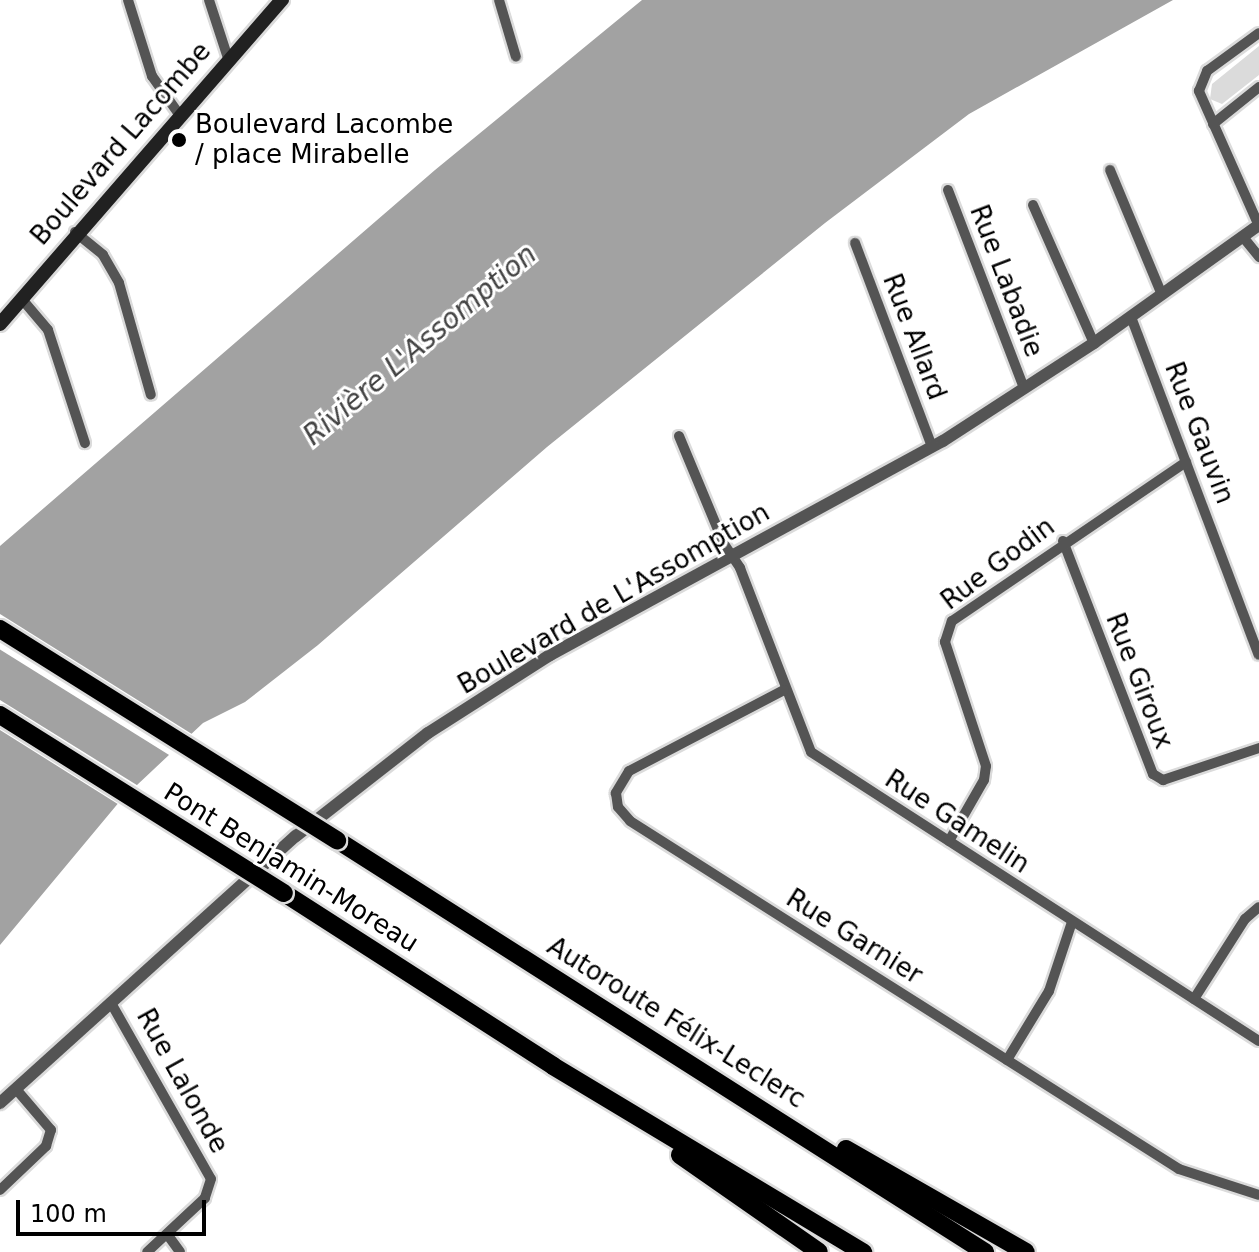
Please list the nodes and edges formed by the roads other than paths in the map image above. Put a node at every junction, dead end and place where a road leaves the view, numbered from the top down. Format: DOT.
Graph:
graph roads {
  1 [pos="128,0"];
  2 [pos="209,0"];
  3 [pos="282,0"];
  4 [pos="499,0"];
  5 [pos="1259,33"];
  6 [pos="516,57"];
  7 [pos="228,58"];
  8 [pos="1259,87"];
  9 [pos="181,117"];
  10 [pos="1213,124"];
  11 [pos="1110,170"];
  12 [pos="948,190"];
  13 [pos="1033,205"];
  14 [pos="1259,226"];
  15 [pos="75,232"];
  16 [pos="1243,237"];
  17 [pos="855,243"];
  18 [pos="1259,257"];
  19 [pos="1162,295"];
  20 [pos="21,298"];
  21 [pos="1131,317"];
  22 [pos="1,320"];
  23 [pos="1094,343"];
  24 [pos="1024,388"];
  25 [pos="151,395"];
  26 [pos="679,436"];
  27 [pos="85,443"];
  28 [pos="932,447"];
  29 [pos="1186,462"];
  30 [pos="1063,541"];
  31 [pos="732,556"];
  32 [pos="0,629"];
  33 [pos="1259,655"];
  34 [pos="784,690"];
  35 [pos="0,715"];
  36 [pos="1259,748"];
  37 [pos="337,840"];
  38 [pos="949,841"];
  39 [pos="1259,907"];
  40 [pos="1072,922"];
  41 [pos="1194,999"];
  42 [pos="111,1003"];
  43 [pos="1259,1041"];
  44 [pos="679,1055"];
  45 [pos="1007,1060"];
  46 [pos="553,1066"];
  47 [pos="16,1089"];
  48 [pos="0,1103"];
  49 [pos="0,1190"];
  50 [pos="1259,1195"];
  51 [pos="167,1234"];
  52 [pos="147,1252"];
  53 [pos="180,1252"];
  54 [pos="819,1252"];
  55 [pos="863,1252"];
  56 [pos="985,1252"];
  57 [pos="1026,1252"];
  1 -- 9 [label="street"];
  2 -- 7 [label="street"];
  3 -- 7 [label="main road, Boulevard Lacombe"];
  4 -- 6 [label="street"];
  5 -- 10 [label="street"];
  7 -- 9 [label="main road, Boulevard Lacombe"];
  8 -- 10 [label="street"];
  9 -- 15 [label="main road, Boulevard Lacombe"];
  10 -- 14 [label="street"];
  11 -- 19 [label="street"];
  12 -- 24 [label="street, Rue Labadie"];
  13 -- 23 [label="street"];
  14 -- 16 [label="street, Boulevard de L'Assomption"];
  15 -- 20 [label="main road, Boulevard Lacombe"];
  15 -- 25 [label="street"];
  16 -- 18 [label="street"];
  16 -- 19 [label="street, Boulevard de L'Assomption"];
  17 -- 28 [label="street, Rue Allard"];
  19 -- 21 [label="street, Boulevard de L'Assomption"];
  20 -- 22 [label="main road, Boulevard Lacombe"];
  20 -- 27 [label="street"];
  21 -- 23 [label="street, Boulevard de L'Assomption"];
  21 -- 29 [label="street, Rue Gauvin"];
  23 -- 24 [label="street, Boulevard de L'Assomption"];
  24 -- 28 [label="street, Boulevard de L'Assomption"];
  26 -- 31 [label="street, Rue Gamelin"];
  28 -- 31 [label="street, Boulevard de L'Assomption"];
  29 -- 30 [label="street, Rue Godin"];
  29 -- 33 [label="street, Rue Gauvin"];
  30 -- 36 [label="street, Rue Giroux"];
  30 -- 38 [label="street, Rue Godin"];
  31 -- 34 [label="street, Rue Gamelin"];
  31 -- 42 [label="street, Boulevard de L'Assomption"];
  32 -- 37 [label="highway, Pont Benjamin-Moreau, bridge"];
  34 -- 38 [label="street, Rue Gamelin"];
  34 -- 45 [label="street, Rue Garnier"];
  35 -- 46 [label="highway, Pont Benjamin-Moreau, bridge"];
  37 -- 44 [label="highway, Autoroute Félix-Leclerc"];
  38 -- 40 [label="street, Rue Gamelin"];
  39 -- 41 [label="street"];
  40 -- 41 [label="street, Rue Gamelin"];
  40 -- 45 [label="street"];
  41 -- 43 [label="street, Rue Gamelin"];
  42 -- 47 [label="street, Boulevard de L'Assomption"];
  42 -- 51 [label="street, Rue Lalonde"];
  44 -- 56 [label="highway, Autoroute Félix-Leclerc"];
  44 -- 57 [label="highway"];
  45 -- 50 [label="street, Rue Garnier"];
  46 -- 54 [label="highway"];
  46 -- 55 [label="highway"];
  47 -- 48 [label="street, Boulevard de L'Assomption"];
  47 -- 49 [label="street"];
  51 -- 52 [label="street, Rue Lalonde"];
  51 -- 53 [label="street"];
}
